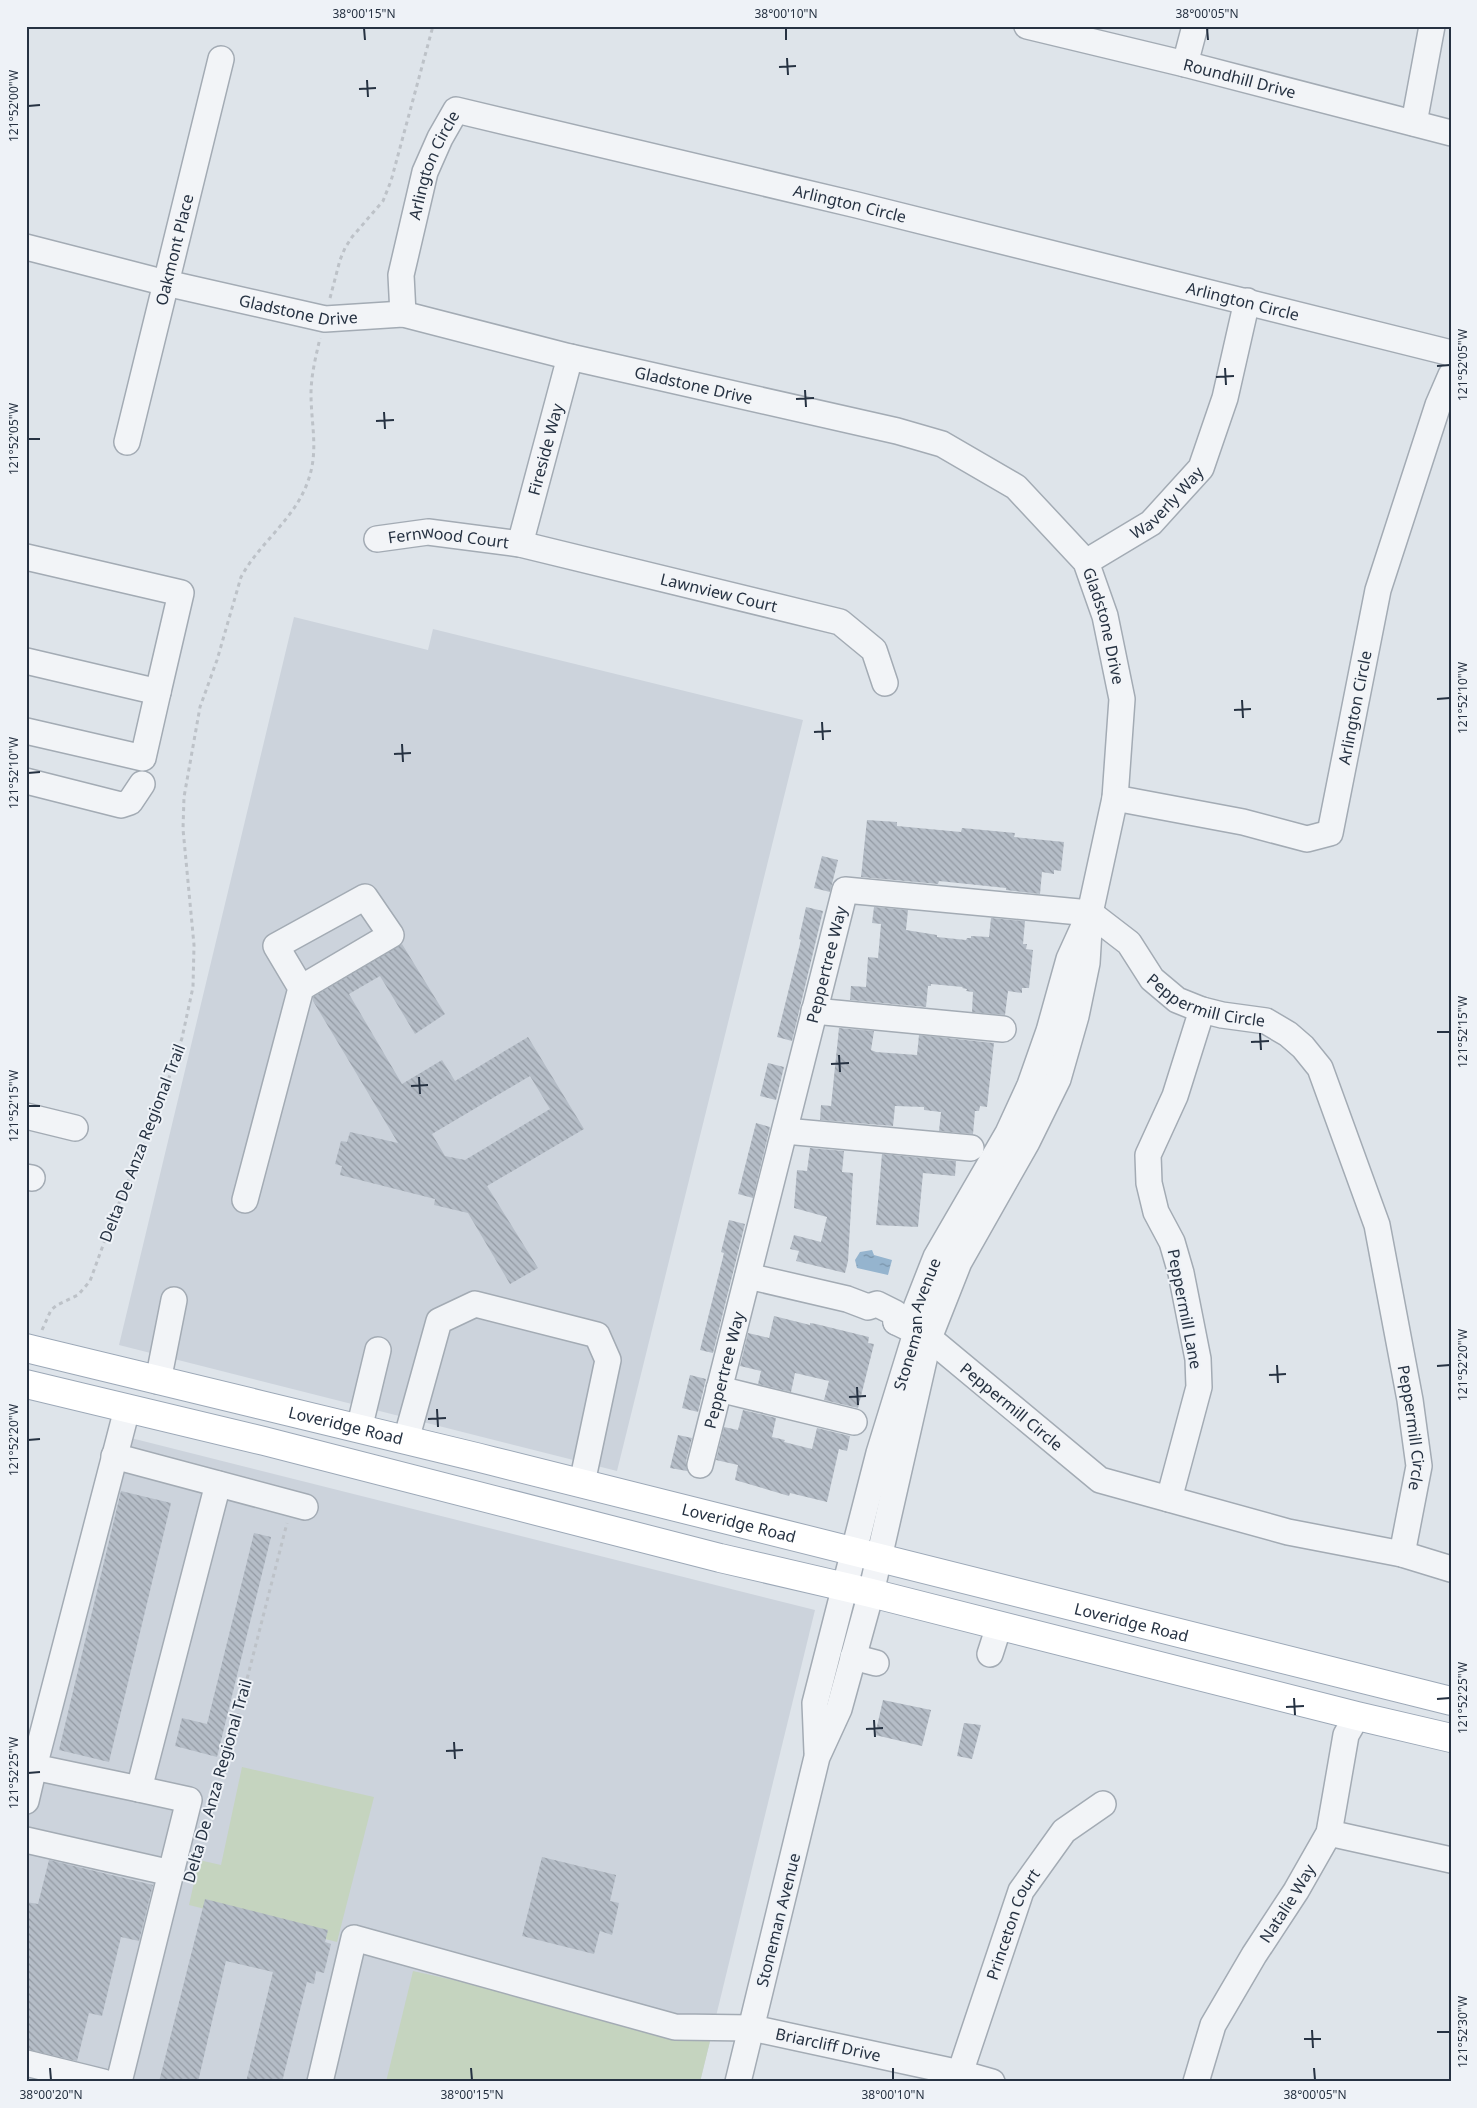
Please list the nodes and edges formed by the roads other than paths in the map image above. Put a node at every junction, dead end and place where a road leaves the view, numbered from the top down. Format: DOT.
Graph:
graph roads {
  1 [pos="1027,26"];
  2 [pos="1195,26"];
  3 [pos="1432,26"];
  4 [pos="221,58"];
  5 [pos="1185,64"];
  6 [pos="1414,123"];
  7 [pos="1451,133"];
  8 [pos="26,247"];
  9 [pos="166,283"];
  10 [pos="1247,302"];
  11 [pos="404,314"];
  12 [pos="1451,353"];
  13 [pos="570,357"];
  14 [pos="1451,375"];
  15 [pos="127,442"];
  16 [pos="377,539"];
  17 [pos="520,544"];
  18 [pos="26,557"];
  19 [pos="1086,562"];
  20 [pos="26,661"];
  21 [pos="885,683"];
  22 [pos="158,692"];
  23 [pos="26,731"];
  24 [pos="26,781"];
  25 [pos="142,784"];
  26 [pos="1115,798"];
  27 [pos="1090,913"];
  28 [pos="301,988"];
  29 [pos="1202,1010"];
  30 [pos="814,1011"];
  31 [pos="1003,1029"];
  32 [pos="26,1116"];
  33 [pos="75,1128"];
  34 [pos="785,1132"];
  35 [pos="971,1148"];
  36 [pos="245,1200"];
  37 [pos="748,1276"];
  38 [pos="174,1300"];
  39 [pos="914,1331"];
  40 [pos="34,1340"];
  41 [pos="378,1350"];
  42 [pos="158,1381"];
  43 [pos="26,1384"];
  44 [pos="720,1389"];
  45 [pos="127,1409"];
  46 [pos="854,1422"];
  47 [pos="359,1429"];
  48 [pos="406,1440"];
  49 [pos="114,1456"];
  50 [pos="700,1465"];
  51 [pos="582,1483"];
  52 [pos="218,1484"];
  53 [pos="1169,1499"];
  54 [pos="299,1506"];
  55 [pos="866,1554"];
  56 [pos="1402,1554"];
  57 [pos="1451,1569"];
  58 [pos="844,1588"];
  59 [pos="871,1593"];
  60 [pos="1000,1626"];
  61 [pos="990,1654"];
  62 [pos="1451,1702"];
  63 [pos="1357,1716"];
  64 [pos="1451,1738"];
  65 [pos="817,1757"];
  66 [pos="34,1767"];
  67 [pos="139,1790"];
  68 [pos="26,1801"];
  69 [pos="1103,1804"];
  70 [pos="1329,1833"];
  71 [pos="26,1840"];
  72 [pos="1451,1860"];
  73 [pos="171,1873"];
  74 [pos="752,2028"];
  75 [pos="26,2063"];
  76 [pos="960,2073"];
  77 [pos="103,2082"];
  78 [pos="119,2082"];
  79 [pos="320,2082"];
  80 [pos="738,2082"];
  81 [pos="992,2082"];
  82 [pos="1196,2082"];
  1 -- 5 [label="street, Roundhill Drive"];
  2 -- 5 [label="street"];
  3 -- 6 [label="street"];
  4 -- 9 [label="street, Oakmont Place"];
  5 -- 6 [label="street, Roundhill Drive"];
  6 -- 7 [label="street, Roundhill Drive"];
  8 -- 9 [label="street, Gladstone Drive"];
  9 -- 11 [label="street, Gladstone Drive"];
  9 -- 15 [label="street, Oakmont Place"];
  10 -- 11 [label="street, Arlington Circle"];
  10 -- 12 [label="street, Arlington Circle"];
  10 -- 19 [label="street, Waverly Way"];
  11 -- 13 [label="street, Gladstone Drive"];
  13 -- 17 [label="street, Fireside Way"];
  13 -- 19 [label="street, Gladstone Drive"];
  14 -- 26 [label="street, Arlington Circle"];
  16 -- 17 [label="street, Fernwood Court"];
  17 -- 21 [label="street, Lawnview Court"];
  18 -- 22 [label="street"];
  19 -- 26 [label="street, Gladstone Drive"];
  20 -- 22 [label="street"];
  22 -- 23 [label="street"];
  24 -- 25 [label="street"];
  26 -- 27 [label="street, Stoneman Avenue"];
  27 -- 29 [label="street, Peppermill Circle"];
  27 -- 30 [label="street, Peppertree Way"];
  27 -- 39 [label="street, Stoneman Avenue"];
  28 -- 36 [label="street"];
  29 -- 53 [label="street, Peppermill Lane"];
  29 -- 56 [label="street, Peppermill Circle"];
  30 -- 31 [label="street"];
  30 -- 34 [label="street, Peppertree Way"];
  32 -- 33 [label="street"];
  34 -- 35 [label="street"];
  34 -- 37 [label="street, Peppertree Way"];
  37 -- 39 [label="street"];
  37 -- 44 [label="street, Peppertree Way"];
  38 -- 42 [label="street"];
  39 -- 53 [label="street, Peppermill Circle"];
  39 -- 55 [label="street, Stoneman Avenue"];
  40 -- 42 [label="main road, Loveridge Road"];
  41 -- 47 [label="street"];
  42 -- 47 [label="main road, Loveridge Road"];
  43 -- 45 [label="main road, Loveridge Road"];
  44 -- 46 [label="street"];
  44 -- 50 [label="street, Peppertree Way"];
  45 -- 49 [label="street"];
  45 -- 58 [label="main road, Loveridge Road"];
  47 -- 48 [label="main road, Loveridge Road"];
  48 -- 51 [label="main road, Loveridge Road"];
  48 -- 51 [label="street"];
  49 -- 52 [label="street"];
  49 -- 66 [label="street"];
  51 -- 55 [label="main road, Loveridge Road"];
  52 -- 54 [label="street"];
  52 -- 67 [label="street"];
  53 -- 56 [label="street, Peppermill Circle"];
  55 -- 58 [label="street, Stoneman Avenue"];
  55 -- 59 [label="street, Stoneman Avenue"];
  55 -- 62 [label="main road, Loveridge Road"];
  56 -- 57 [label="street"];
  58 -- 59 [label="main road, Loveridge Road"];
  58 -- 65 [label="street, Stoneman Avenue"];
  59 -- 60 [label="main road, Loveridge Road"];
  59 -- 65 [label="street, Stoneman Avenue"];
  60 -- 61 [label="street"];
  60 -- 63 [label="main road, Loveridge Road"];
  63 -- 64 [label="main road, Loveridge Road"];
  63 -- 70 [label="street, Natalie Way"];
  65 -- 74 [label="street, Stoneman Avenue"];
  66 -- 67 [label="street"];
  66 -- 68 [label="street"];
  67 -- 73 [label="street"];
  69 -- 76 [label="street, Princeton Court"];
  70 -- 72 [label="street"];
  70 -- 82 [label="street, Natalie Way"];
  71 -- 73 [label="street"];
  73 -- 78 [label="street"];
  74 -- 76 [label="street, Briarcliff Drive"];
  74 -- 79 [label="street, Briarcliff Drive"];
  74 -- 80 [label="street, Stoneman Avenue"];
  75 -- 77 [label="street"];
  76 -- 81 [label="street, Briarcliff Drive"];
}
